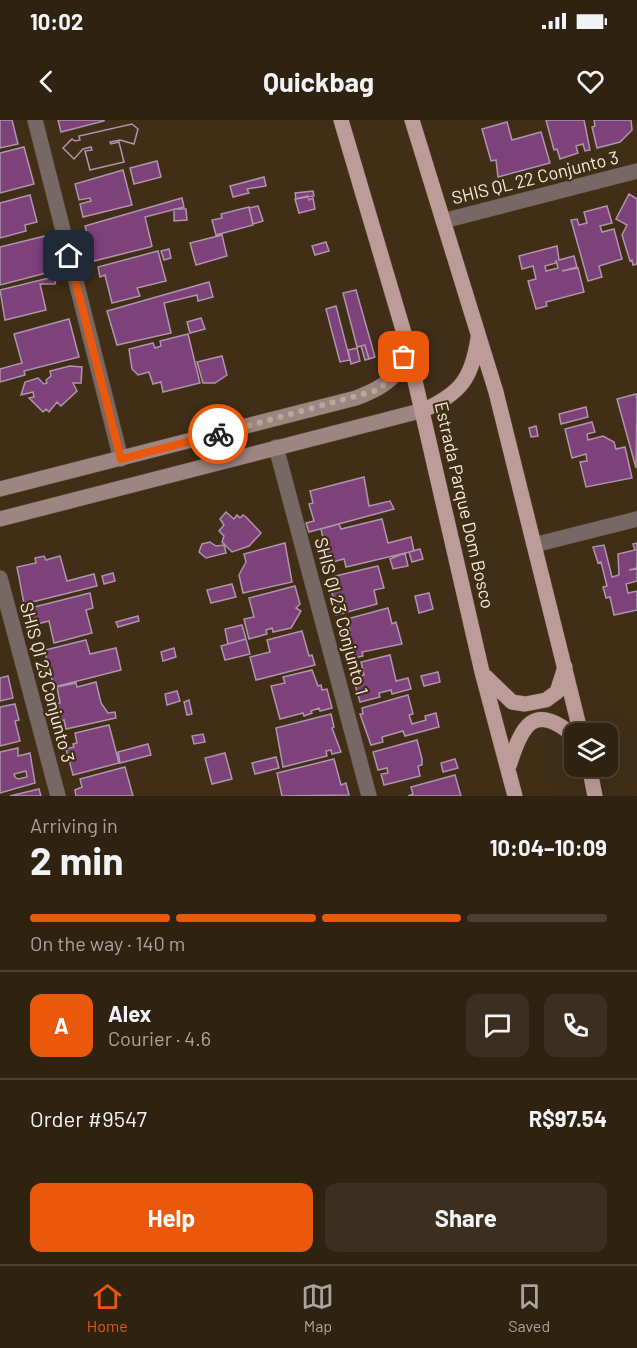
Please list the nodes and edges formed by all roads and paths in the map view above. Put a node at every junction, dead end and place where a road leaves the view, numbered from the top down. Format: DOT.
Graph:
graph roads {
  1 [pos="35,120"];
  2 [pos="412,120"];
  3 [pos="345,124"];
  4 [pos="637,171"];
  5 [pos="443,221"];
  6 [pos="404,333"];
  7 [pos="479,334"];
  8 [pos="424,410"];
  9 [pos="276,447"];
  10 [pos="121,459"];
  11 [pos="0,489"];
  12 [pos="0,519"];
  13 [pos="637,519"];
  14 [pos="534,545"];
  15 [pos="0,578"];
  16 [pos="565,666"];
  17 [pos="483,672"];
  18 [pos="578,723"];
  19 [pos="564,728"];
  20 [pos="508,766"];
  21 [pos="591,777"];
  22 [pos="58,796"];
  23 [pos="369,796"];
  24 [pos="515,796"];
  25 [pos="595,796"];
  1 -- 10 [label="street"];
  2 -- 5 [label="main road"];
  3 -- 6 [label="main road, Estrada Parque Dom Bosco"];
  4 -- 5 [label="street, SHIS QL 22 Conjunto 3"];
  5 -- 7 [label="main road"];
  6 -- 8 [label="main road, Estrada Parque Dom Bosco"];
  6 -- 10 [label="main road"];
  7 -- 8 [label="main road"];
  7 -- 14 [label="main road"];
  8 -- 9 [label="main road"];
  8 -- 17 [label="main road, Estrada Parque Dom Bosco"];
  9 -- 12 [label="main road"];
  9 -- 23 [label="street, SHIS QI 23 Conjunto 1"];
  10 -- 11 [label="main road"];
  13 -- 14 [label="street"];
  14 -- 16 [label="main road"];
  15 -- 22 [label="street, SHIS QI 23 Conjunto 3"];
  16 -- 17 [label="main road"];
  16 -- 18 [label="main road"];
  17 -- 20 [label="main road, Estrada Parque Dom Bosco"];
  19 -- 20 [label="main road"];
  20 -- 24 [label="main road, Estrada Parque Dom Bosco"];
  21 -- 25 [label="main road"];
}
